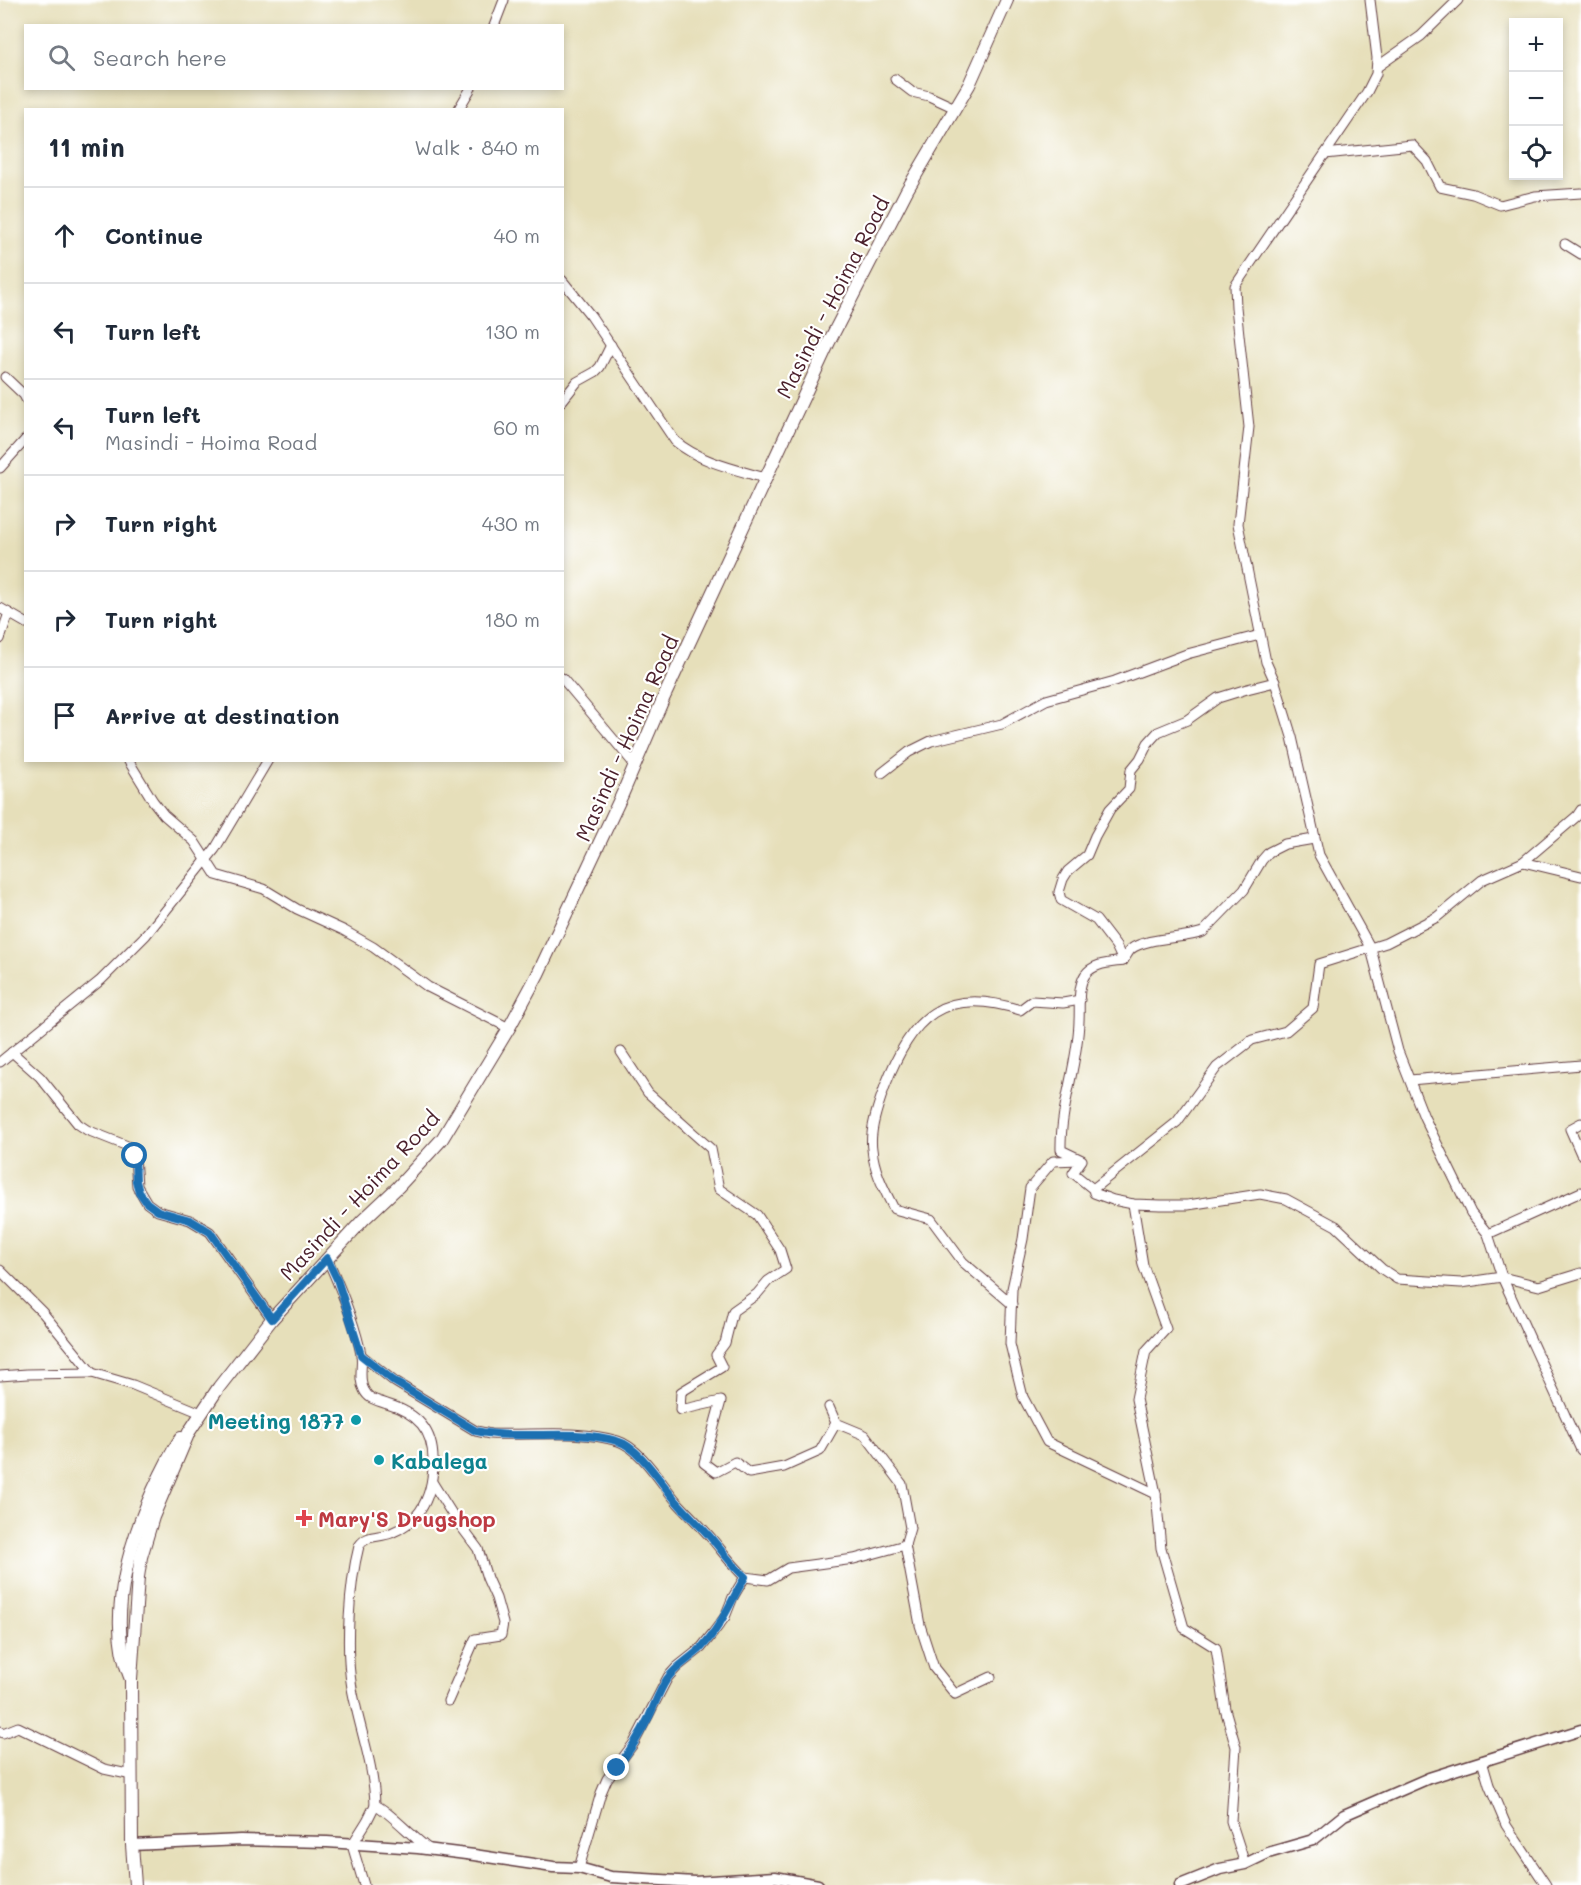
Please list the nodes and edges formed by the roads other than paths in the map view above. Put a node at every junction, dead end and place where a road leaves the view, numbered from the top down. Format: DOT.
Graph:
graph roads {
  1 [pos="504,0"];
  2 [pos="1007,0"];
  3 [pos="1370,0"];
  4 [pos="1458,0"];
  5 [pos="495,24"];
  6 [pos="1377,67"];
  7 [pos="895,79"];
  8 [pos="470,90"];
  9 [pos="459,108"];
  10 [pos="955,108"];
  11 [pos="1325,154"];
  12 [pos="1581,194"];
  13 [pos="1565,244"];
  14 [pos="1581,254"];
  15 [pos="564,282"];
  16 [pos="611,345"];
  17 [pos="5,377"];
  18 [pos="24,395"];
  19 [pos="564,399"];
  20 [pos="24,441"];
  21 [pos="0,468"];
  22 [pos="765,478"];
  23 [pos="4,611"];
  24 [pos="24,622"];
  25 [pos="1260,635"];
  26 [pos="0,639"];
  27 [pos="564,680"];
  28 [pos="1275,682"];
  29 [pos="129,762"];
  30 [pos="267,762"];
  31 [pos="635,765"];
  32 [pos="882,773"];
  33 [pos="1581,810"];
  34 [pos="1314,838"];
  35 [pos="207,860"];
  36 [pos="1523,862"];
  37 [pos="1581,876"];
  38 [pos="1371,949"];
  39 [pos="1123,961"];
  40 [pos="1080,1000"];
  41 [pos="509,1028"];
  42 [pos="621,1052"];
  43 [pos="12,1053"];
  44 [pos="0,1062"];
  45 [pos="1581,1065"];
  46 [pos="1410,1080"];
  47 [pos="1581,1123"];
  48 [pos="1581,1154"];
  49 [pos="1082,1160"];
  50 [pos="1093,1189"];
  51 [pos="1581,1192"];
  52 [pos="1133,1204"];
  53 [pos="1488,1234"];
  54 [pos="327,1258"];
  55 [pos="0,1270"];
  56 [pos="1581,1273"];
  57 [pos="1502,1277"];
  58 [pos="1012,1304"];
  59 [pos="272,1319"];
  60 [pos="361,1355"];
  61 [pos="92,1373"];
  62 [pos="0,1376"];
  63 [pos="829,1407"];
  64 [pos="201,1413"];
  65 [pos="836,1424"];
  66 [pos="1581,1450"];
  67 [pos="432,1482"];
  68 [pos="1155,1494"];
  69 [pos="905,1545"];
  70 [pos="745,1577"];
  71 [pos="991,1677"];
  72 [pos="448,1701"];
  73 [pos="1581,1730"];
  74 [pos="0,1731"];
  75 [pos="1482,1761"];
  76 [pos="132,1775"];
  77 [pos="375,1804"];
  78 [pos="132,1845"];
  79 [pos="352,1845"];
  80 [pos="429,1850"];
  81 [pos="1245,1864"];
  82 [pos="579,1868"];
  83 [pos="135,1885"];
  84 [pos="364,1885"];
  85 [pos="818,1885"];
  86 [pos="1180,1885"];
  87 [pos="1546,1885"];
  1 -- 5 [label="street"];
  2 -- 10 [label="main road, Masindi - Hoima Road"];
  3 -- 6 [label="street"];
  4 -- 6 [label="street"];
  6 -- 11 [label="street"];
  7 -- 10 [label="street"];
  8 -- 9 [label="street"];
  10 -- 22 [label="main road, Masindi - Hoima Road"];
  11 -- 12 [label="street"];
  11 -- 25 [label="street"];
  13 -- 14 [label="street"];
  15 -- 16 [label="street"];
  16 -- 19 [label="street"];
  16 -- 22 [label="street"];
  17 -- 18 [label="street"];
  20 -- 21 [label="street"];
  22 -- 31 [label="main road, Masindi - Hoima Road"];
  23 -- 24 [label="street"];
  23 -- 26 [label="street"];
  25 -- 28 [label="street"];
  25 -- 32 [label="street"];
  27 -- 31 [label="street"];
  28 -- 34 [label="street"];
  28 -- 39 [label="street"];
  29 -- 35 [label="street"];
  30 -- 35 [label="street"];
  31 -- 41 [label="main road, Masindi - Hoima Road"];
  33 -- 36 [label="street"];
  34 -- 38 [label="street"];
  34 -- 39 [label="street"];
  35 -- 41 [label="street"];
  35 -- 43 [label="street"];
  36 -- 37 [label="street"];
  36 -- 38 [label="street"];
  38 -- 46 [label="street"];
  38 -- 50 [label="street"];
  39 -- 40 [label="street"];
  40 -- 49 [label="street"];
  40 -- 58 [label="street"];
  41 -- 54 [label="main road, Masindi - Hoima Road"];
  42 -- 65 [label="street"];
  43 -- 44 [label="street"];
  43 -- 59 [label="street"];
  45 -- 46 [label="street"];
  46 -- 53 [label="street"];
  47 -- 48 [label="street"];
  49 -- 50 [label="street"];
  49 -- 58 [label="street"];
  50 -- 52 [label="street"];
  51 -- 53 [label="street"];
  52 -- 57 [label="street"];
  52 -- 68 [label="street"];
  53 -- 57 [label="street"];
  54 -- 59 [label="main road, Masindi - Hoima Road"];
  54 -- 60 [label="street"];
  55 -- 61 [label="street"];
  56 -- 57 [label="street"];
  57 -- 66 [label="street"];
  58 -- 68 [label="street"];
  59 -- 64 [label="main road, Masindi - Hoima Road"];
  60 -- 67 [label="street"];
  60 -- 70 [label="street"];
  61 -- 62 [label="street"];
  61 -- 64 [label="street"];
  63 -- 65 [label="street"];
  64 -- 76 [label="main road, Masindi - Hoima Road"];
  65 -- 69 [label="street"];
  67 -- 72 [label="street"];
  67 -- 77 [label="street"];
  68 -- 81 [label="street"];
  69 -- 70 [label="street"];
  69 -- 71 [label="street"];
  70 -- 82 [label="street"];
  73 -- 75 [label="street"];
  74 -- 76 [label="street"];
  75 -- 81 [label="street"];
  75 -- 87 [label="street"];
  76 -- 78 [label="main road, Masindi - Hoima Road"];
  77 -- 79 [label="street"];
  77 -- 80 [label="street"];
  78 -- 79 [label="street"];
  78 -- 83 [label="main road, Masindi - Hoima Road"];
  79 -- 80 [label="street"];
  79 -- 84 [label="street"];
  80 -- 82 [label="street"];
  81 -- 86 [label="street"];
  82 -- 85 [label="street"];
}
